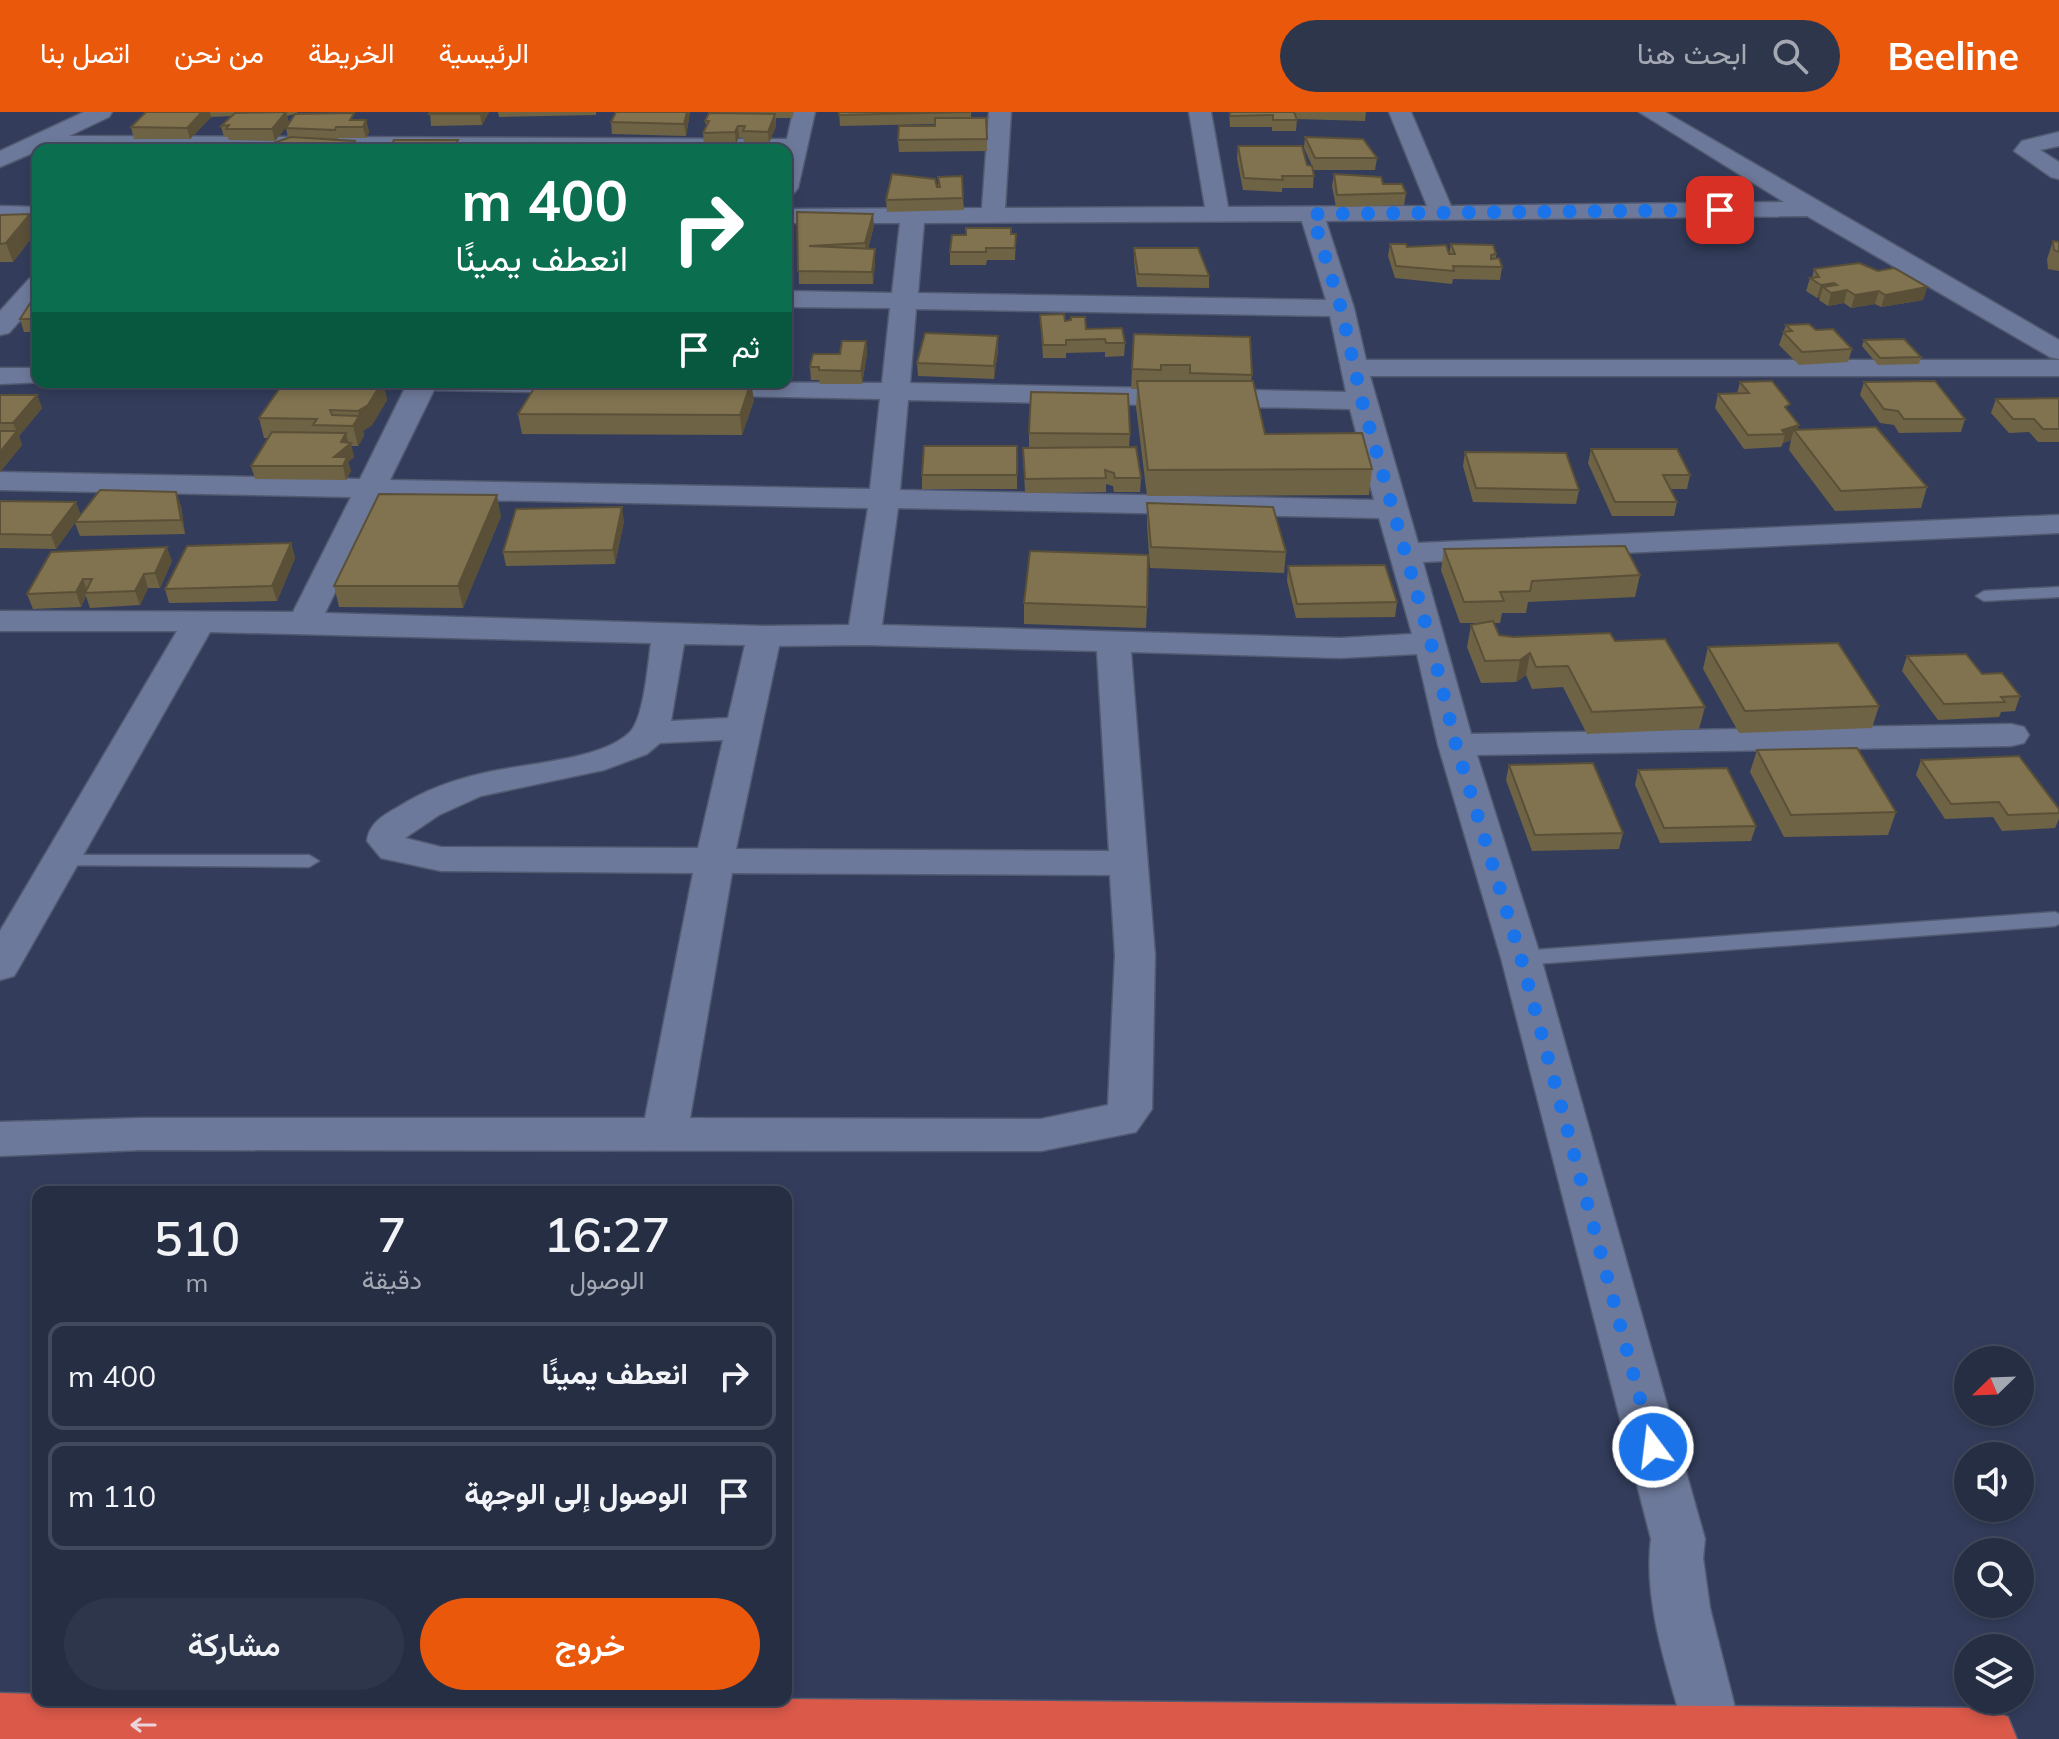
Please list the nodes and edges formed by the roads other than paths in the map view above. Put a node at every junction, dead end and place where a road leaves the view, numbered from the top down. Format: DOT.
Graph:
graph roads {
  1 [pos="101,112"];
  2 [pos="804,112"];
  3 [pos="1000,112"];
  4 [pos="1200,112"];
  5 [pos="1400,112"];
  6 [pos="1650,112"];
  7 [pos="401,123"];
  8 [pos="604,123"];
  9 [pos="2059,139"];
  10 [pos="38,142"];
  11 [pos="34,144"];
  12 [pos="177,144"];
  13 [pos="387,144"];
  14 [pos="594,144"];
  15 [pos="32,145"];
  16 [pos="792,146"];
  17 [pos="797,146"];
  18 [pos="0,160"];
  19 [pos="792,165"];
  20 [pos="2059,172"];
  21 [pos="1812,209"];
  22 [pos="0,213"];
  23 [pos="1442,213"];
  24 [pos="32,214"];
  25 [pos="913,214"];
  26 [pos="993,214"];
  27 [pos="1312,214"];
  28 [pos="1218,215"];
  29 [pos="792,216"];
  30 [pos="0,285"];
  31 [pos="32,285"];
  32 [pos="32,292"];
  33 [pos="792,299"];
  34 [pos="905,302"];
  35 [pos="1341,308"];
  36 [pos="0,327"];
  37 [pos="2059,351"];
  38 [pos="1355,368"];
  39 [pos="2059,368"];
  40 [pos="0,376"];
  41 [pos="32,376"];
  42 [pos="420,388"];
  43 [pos="784,388"];
  44 [pos="894,390"];
  45 [pos="1362,401"];
  46 [pos="0,481"];
  47 [pos="373,487"];
  48 [pos="884,499"];
  49 [pos="1392,509"];
  50 [pos="2059,524"];
  51 [pos="1405,553"];
  52 [pos="2059,592"];
  53 [pos="1984,596"];
  54 [pos="0,621"];
  55 [pos="200,621"];
  56 [pos="304,622"];
  57 [pos="669,633"];
  58 [pos="864,635"];
  59 [pos="764,636"];
  60 [pos="1113,641"];
  61 [pos="1431,643"];
  62 [pos="742,728"];
  63 [pos="650,733"];
  64 [pos="2011,735"];
  65 [pos="1456,745"];
  66 [pos="60,861"];
  67 [pos="309,861"];
  68 [pos="714,863"];
  69 [pos="1129,863"];
  70 [pos="2055,919"];
  71 [pos="1521,958"];
  72 [pos="0,966"];
  73 [pos="665,1133"];
  74 [pos="0,1139"];
  75 [pos="0,1724"];
  76 [pos="1715,1737"];
  77 [pos="1985,1739"];
  1 -- 10 [label="street"];
  2 -- 17 [label="street"];
  3 -- 26 [label="street"];
  4 -- 28 [label="street"];
  5 -- 23 [label="street"];
  6 -- 21 [label="street"];
  7 -- 13 [label="street"];
  8 -- 14 [label="street"];
  9 -- 20 [label="street"];
  10 -- 11 [label="street"];
  10 -- 12 [label="street"];
  15 -- 18 [label="street"];
  16 -- 17 [label="street"];
  17 -- 19 [label="street"];
  21 -- 23 [label="street"];
  21 -- 37 [label="street"];
  22 -- 24 [label="street"];
  23 -- 27 [label="street"];
  25 -- 26 [label="street"];
  25 -- 29 [label="street"];
  25 -- 34 [label="street"];
  26 -- 28 [label="street"];
  27 -- 28 [label="street"];
  27 -- 35 [label="street"];
  30 -- 31 [label="street"];
  32 -- 36 [label="street"];
  33 -- 34 [label="street"];
  34 -- 35 [label="street"];
  34 -- 44 [label="street"];
  35 -- 38 [label="street"];
  38 -- 39 [label="street"];
  38 -- 45 [label="street"];
  40 -- 41 [label="street"];
  42 -- 47 [label="street"];
  43 -- 44 [label="street"];
  44 -- 45 [label="street"];
  44 -- 48 [label="street"];
  45 -- 49 [label="street"];
  46 -- 47 [label="street"];
  47 -- 48 [label="street"];
  47 -- 56 [label="street"];
  48 -- 49 [label="street"];
  48 -- 58 [label="street"];
  49 -- 51 [label="street"];
  50 -- 51 [label="street"];
  51 -- 61 [label="street"];
  52 -- 53 [label="lane"];
  54 -- 55 [label="street"];
  55 -- 56 [label="street"];
  55 -- 66 [label="street"];
  56 -- 57 [label="street"];
  57 -- 59 [label="street"];
  57 -- 63 [label="street"];
  58 -- 59 [label="street"];
  58 -- 60 [label="street"];
  59 -- 62 [label="street"];
  60 -- 61 [label="street"];
  60 -- 69 [label="street"];
  61 -- 65 [label="street"];
  62 -- 63 [label="street"];
  62 -- 68 [label="street"];
  63 -- 68 [label="street"];
  64 -- 65 [label="street"];
  65 -- 71 [label="street"];
  66 -- 67 [label="lane"];
  66 -- 72 [label="street"];
  68 -- 69 [label="street"];
  68 -- 73 [label="street"];
  69 -- 73 [label="street"];
  70 -- 71 [label="lane"];
  71 -- 76 [label="street"];
  73 -- 74 [label="street"];
  76 -- 75 [label="highway, one-way"];
  76 -- 77 [label="highway"];
}
